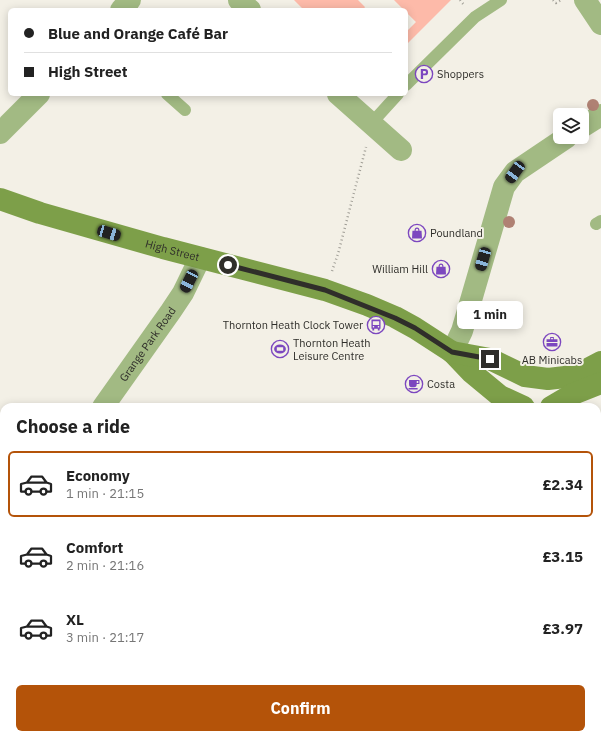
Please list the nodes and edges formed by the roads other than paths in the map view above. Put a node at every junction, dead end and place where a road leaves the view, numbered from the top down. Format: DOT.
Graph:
graph roads {
  1 [pos="130,0"];
  2 [pos="240,0"];
  3 [pos="501,0"];
  4 [pos="585,0"];
  5 [pos="123,8"];
  6 [pos="248,8"];
  7 [pos="601,24"];
  8 [pos="408,83"];
  9 [pos="37,96"];
  10 [pos="173,96"];
  11 [pos="340,96"];
  12 [pos="396,96"];
  13 [pos="185,110"];
  14 [pos="601,115"];
  15 [pos="589,123"];
  16 [pos="372,125"];
  17 [pos="0,134"];
  18 [pos="557,144"];
  19 [pos="401,150"];
  20 [pos="0,199"];
  21 [pos="200,258"];
  22 [pos="452,352"];
  23 [pos="601,362"];
  24 [pos="564,377"];
  25 [pos="601,383"];
  26 [pos="498,401"];
  27 [pos="106,403"];
  28 [pos="558,403"];
  29 [pos="561,403"];
  1 -- 5 [label="street"];
  2 -- 6 [label="street"];
  3 -- 8 [label="lane"];
  4 -- 7 [label="street"];
  9 -- 17 [label="street"];
  10 -- 13 [label="lane"];
  11 -- 16 [label="street"];
  12 -- 16 [label="lane"];
  14 -- 15 [label="street"];
  16 -- 19 [label="street"];
  18 -- 22 [label="street"];
  20 -- 21 [label="main road, High Street"];
  21 -- 22 [label="main road, High Street"];
  21 -- 27 [label="street, Grange Park Road"];
  22 -- 24 [label="main road, High Street"];
  22 -- 26 [label="main road, High Street"];
  23 -- 24 [label="main road, High Street"];
  24 -- 28 [label="main road"];
  25 -- 29 [label="main road"];
}
